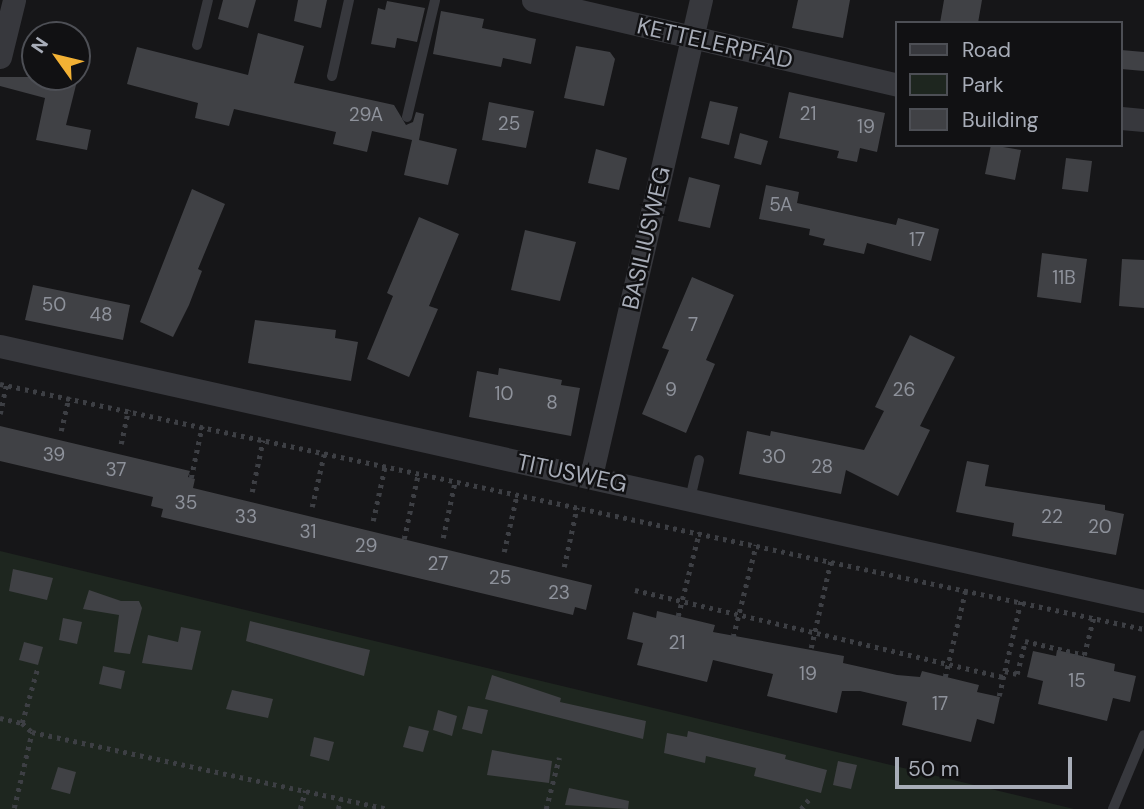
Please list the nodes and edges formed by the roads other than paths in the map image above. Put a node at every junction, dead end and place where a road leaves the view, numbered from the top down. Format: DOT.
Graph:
graph roads {
  1 [pos="208,0"];
  2 [pos="349,0"];
  3 [pos="435,0"];
  4 [pos="533,0"];
  5 [pos="701,0"];
  6 [pos="8,11"];
  7 [pos="693,37"];
  8 [pos="197,45"];
  9 [pos="0,57"];
  10 [pos="332,76"];
  11 [pos="895,85"];
  12 [pos="407,117"];
  13 [pos="1123,118"];
  14 [pos="1144,120"];
  15 [pos="0,346"];
  16 [pos="699,460"];
  17 [pos="591,476"];
  18 [pos="690,499"];
  19 [pos="1144,601"];
  20 [pos="1144,735"];
  21 [pos="1113,809"];
  1 -- 8 [label="lane"];
  2 -- 10 [label="lane"];
  3 -- 12 [label="lane"];
  4 -- 7 [label="street, KETTELERPFAD"];
  5 -- 7 [label="street, BASILIUSWEG"];
  6 -- 9 [label="street"];
  7 -- 11 [label="street, KETTELERPFAD"];
  7 -- 17 [label="street, BASILIUSWEG"];
  13 -- 14 [label="street"];
  15 -- 17 [label="street, TITUSWEG"];
  16 -- 18 [label="lane"];
  17 -- 18 [label="street, TITUSWEG"];
  18 -- 19 [label="street, TITUSWEG"];
  20 -- 21 [label="lane"];
}
